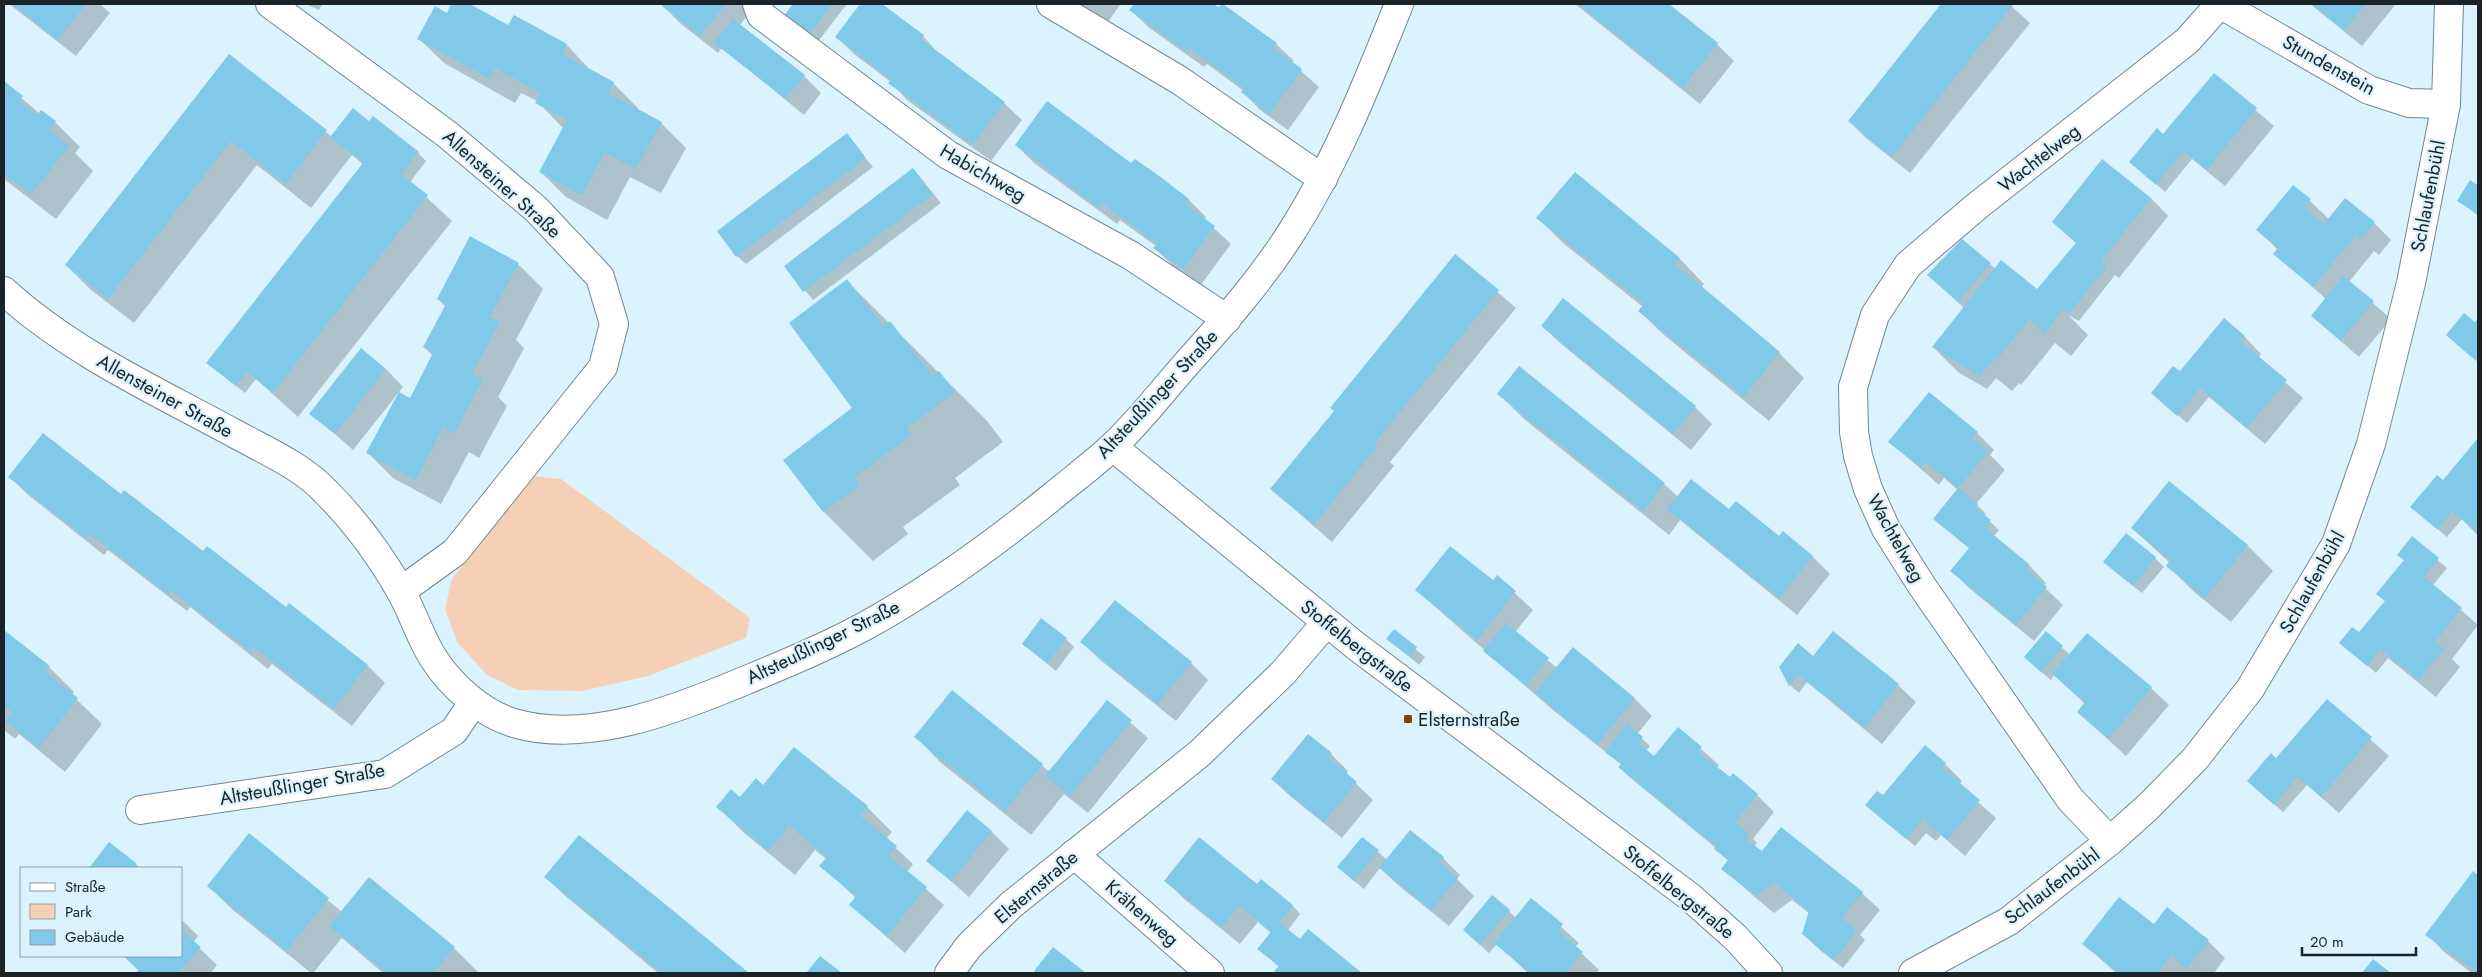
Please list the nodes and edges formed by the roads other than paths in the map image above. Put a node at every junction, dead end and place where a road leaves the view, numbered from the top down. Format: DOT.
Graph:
graph roads {
  1 [pos="270,4"];
  2 [pos="757,4"];
  3 [pos="1051,4"];
  4 [pos="1399,4"];
  5 [pos="2220,4"];
  6 [pos="2454,8"];
  7 [pos="2446,104"];
  8 [pos="1323,179"];
  9 [pos="4,291"];
  10 [pos="1227,319"];
  11 [pos="1113,447"];
  12 [pos="401,591"];
  13 [pos="1326,622"];
  14 [pos="473,703"];
  15 [pos="140,810"];
  16 [pos="2110,842"];
  17 [pos="1074,854"];
  18 [pos="949,973"];
  19 [pos="1210,973"];
  20 [pos="1768,973"];
  21 [pos="1913,973"];
  1 -- 12 [label="street, Allensteiner Straße"];
  2 -- 10 [label="street, Habichtweg"];
  3 -- 8 [label="street"];
  4 -- 8 [label="street, Altsteußlinger Straße"];
  5 -- 7 [label="street, Stundenstein"];
  5 -- 16 [label="street, Wachtelweg"];
  6 -- 7 [label="street, Schlaufenbühl"];
  7 -- 16 [label="street, Schlaufenbühl"];
  8 -- 10 [label="street, Altsteußlinger Straße"];
  9 -- 12 [label="street, Allensteiner Straße"];
  10 -- 11 [label="street, Altsteußlinger Straße"];
  11 -- 13 [label="street, Stoffelbergstraße"];
  11 -- 14 [label="street, Altsteußlinger Straße"];
  12 -- 14 [label="street, Allensteiner Straße"];
  13 -- 17 [label="street, Elsternstraße"];
  13 -- 20 [label="street, Stoffelbergstraße"];
  14 -- 15 [label="street, Altsteußlinger Straße"];
  16 -- 21 [label="street, Schlaufenbühl"];
  17 -- 18 [label="street, Elsternstraße"];
  17 -- 19 [label="street, Krähenweg"];
}
